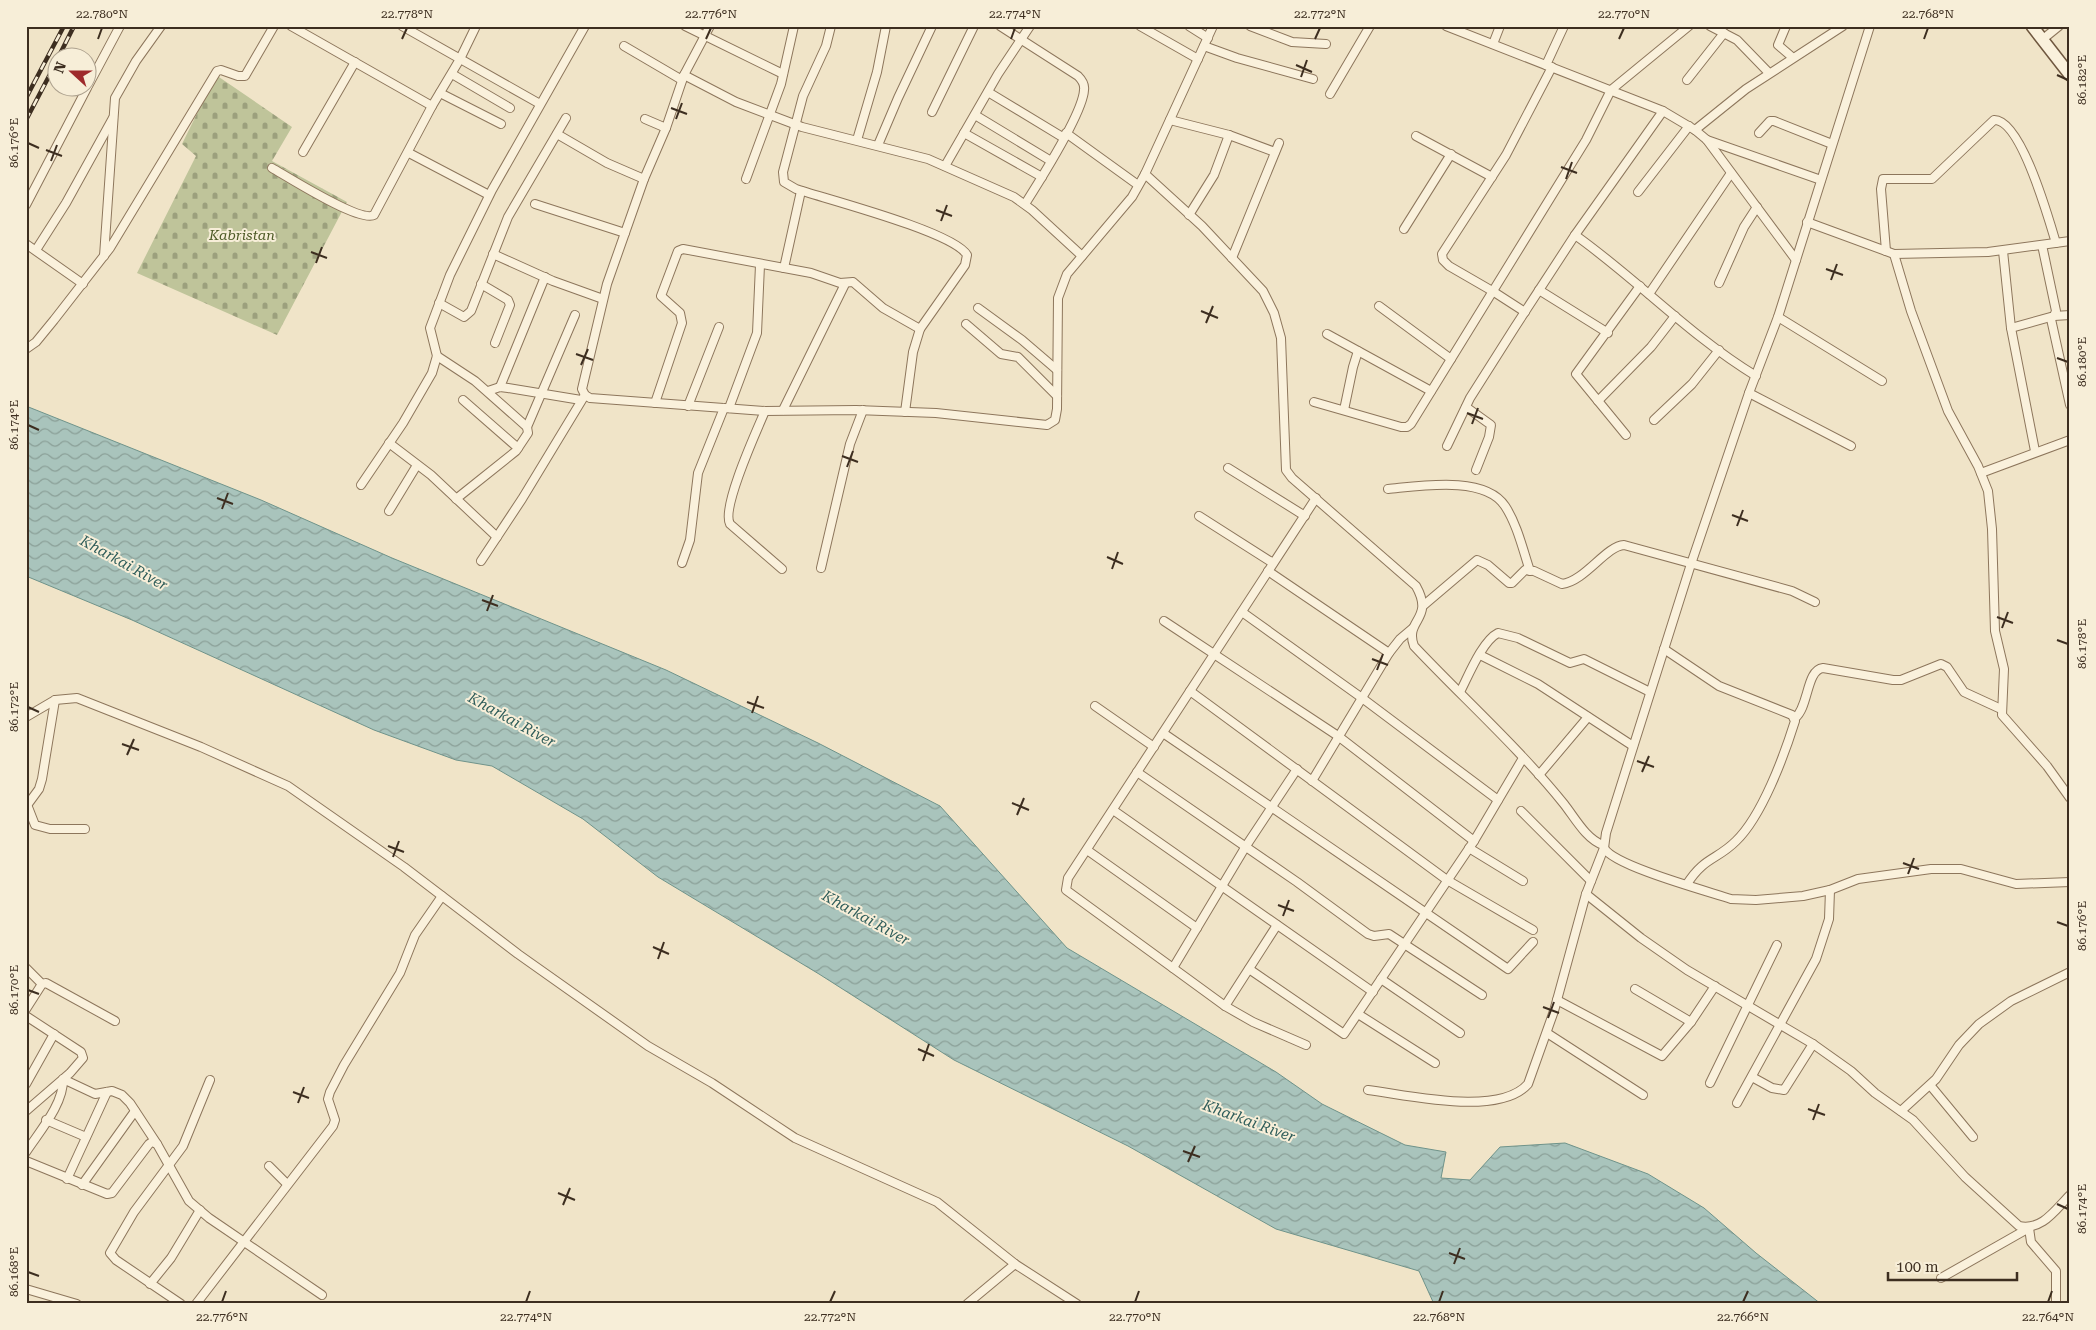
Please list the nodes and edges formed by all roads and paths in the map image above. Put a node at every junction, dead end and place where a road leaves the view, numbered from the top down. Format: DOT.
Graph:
graph roads {
  1 [pos="120,26"];
  2 [pos="161,26"];
  3 [pos="274,26"];
  4 [pos="292,26"];
  5 [pos="402,26"];
  6 [pos="476,26"];
  7 [pos="584,26"];
  8 [pos="685,26"];
  9 [pos="710,26"];
  10 [pos="794,26"];
  11 [pos="831,26"];
  12 [pos="886,26"];
  13 [pos="932,26"];
  14 [pos="974,26"];
  15 [pos="1000,26"];
  16 [pos="1030,26"];
  17 [pos="1140,26"];
  18 [pos="1189,26"];
  19 [pos="1213,26"];
  20 [pos="1250,26"];
  21 [pos="1370,26"];
  22 [pos="1446,26"];
  23 [pos="1500,26"];
  24 [pos="1564,26"];
  25 [pos="1690,26"];
  26 [pos="1710,26"];
  27 [pos="1786,26"];
  28 [pos="1843,26"];
  29 [pos="1870,26"];
  30 [pos="2032,26"];
  31 [pos="2059,26"];
  32 [pos="1724,33"];
  33 [pos="704,36"];
  34 [pos="1020,38"];
  35 [pos="1208,38"];
  36 [pos="2043,39"];
  37 [pos="1326,44"];
  38 [pos="1493,44"];
  39 [pos="624,46"];
  40 [pos="1204,46"];
  41 [pos="1792,57"];
  42 [pos="460,59"];
  43 [pos="1198,59"];
  44 [pos="354,62"];
  45 [pos="1549,66"];
  46 [pos="98,67"];
  47 [pos="1769,73"];
  48 [pos="452,74"];
  49 [pos="783,74"];
  50 [pos="2070,75"];
  51 [pos="683,77"];
  52 [pos="1314,79"];
  53 [pos="1687,80"];
  54 [pos="1611,90"];
  55 [pos="440,92"];
  56 [pos="988,92"];
  57 [pos="1330,94"];
  58 [pos="81,98"];
  59 [pos="540,104"];
  60 [pos="432,106"];
  61 [pos="510,108"];
  62 [pos="1663,111"];
  63 [pos="932,112"];
  64 [pos="770,115"];
  65 [pos="975,115"];
  66 [pos="114,116"];
  67 [pos="566,118"];
  68 [pos="645,120"];
  69 [pos="1170,120"];
  70 [pos="501,124"];
  71 [pos="796,124"];
  72 [pos="666,128"];
  73 [pos="1692,128"];
  74 [pos="964,132"];
  75 [pos="1759,133"];
  76 [pos="557,134"];
  77 [pos="1065,135"];
  78 [pos="1229,135"];
  79 [pos="1416,136"];
  80 [pos="856,140"];
  81 [pos="1707,140"];
  82 [pos="1279,143"];
  83 [pos="1832,144"];
  84 [pos="878,145"];
  85 [pos="303,152"];
  86 [pos="409,152"];
  87 [pos="1275,152"];
  88 [pos="1451,154"];
  89 [pos="1051,161"];
  90 [pos="945,166"];
  91 [pos="272,168"];
  92 [pos="1731,173"];
  93 [pos="1145,174"];
  94 [pos="1042,177"];
  95 [pos="1492,177"];
  96 [pos="644,179"];
  97 [pos="746,179"];
  98 [pos="1821,180"];
  99 [pos="1138,185"];
  100 [pos="801,191"];
  101 [pos="1638,192"];
  102 [pos="489,196"];
  103 [pos="535,204"];
  104 [pos="1025,204"];
  105 [pos="26,205"];
  106 [pos="1757,207"];
  107 [pos="1189,215"];
  108 [pos="1807,222"];
  109 [pos="1404,229"];
  110 [pos="625,233"];
  111 [pos="1575,235"];
  112 [pos="2070,241"];
  113 [pos="2056,243"];
  114 [pos="26,244"];
  115 [pos="2042,245"];
  116 [pos="36,250"];
  117 [pos="1886,251"];
  118 [pos="2002,251"];
  119 [pos="492,254"];
  120 [pos="1894,254"];
  121 [pos="104,256"];
  122 [pos="1082,256"];
  123 [pos="1232,258"];
  124 [pos="1796,260"];
  125 [pos="760,265"];
  126 [pos="784,268"];
  127 [pos="545,277"];
  128 [pos="1719,283"];
  129 [pos="83,284"];
  130 [pos="481,284"];
  131 [pos="845,284"];
  132 [pos="1640,286"];
  133 [pos="1540,290"];
  134 [pos="1494,292"];
  135 [pos="1649,294"];
  136 [pos="603,299"];
  137 [pos="439,303"];
  138 [pos="1379,306"];
  139 [pos="978,308"];
  140 [pos="1525,312"];
  141 [pos="575,315"];
  142 [pos="2070,315"];
  143 [pos="1675,316"];
  144 [pos="1778,316"];
  145 [pos="2053,318"];
  146 [pos="966,324"];
  147 [pos="719,327"];
  148 [pos="2011,328"];
  149 [pos="920,329"];
  150 [pos="1608,333"];
  151 [pos="1328,334"];
  152 [pos="495,343"];
  153 [pos="26,350"];
  154 [pos="1719,350"];
  155 [pos="1358,351"];
  156 [pos="437,356"];
  157 [pos="1451,359"];
  158 [pos="1057,370"];
  159 [pos="1756,376"];
  160 [pos="1882,381"];
  161 [pos="500,387"];
  162 [pos="488,391"];
  163 [pos="1431,391"];
  164 [pos="541,393"];
  165 [pos="1749,393"];
  166 [pos="1057,396"];
  167 [pos="583,398"];
  168 [pos="464,400"];
  169 [pos="1598,401"];
  170 [pos="1314,402"];
  171 [pos="655,403"];
  172 [pos="2070,405"];
  173 [pos="688,406"];
  174 [pos="1466,407"];
  175 [pos="726,408"];
  176 [pos="765,410"];
  177 [pos="783,410"];
  178 [pos="863,410"];
  179 [pos="1344,410"];
  180 [pos="904,412"];
  181 [pos="1654,420"];
  182 [pos="527,427"];
  183 [pos="1626,435"];
  184 [pos="2070,440"];
  185 [pos="390,443"];
  186 [pos="1447,446"];
  187 [pos="1851,446"];
  188 [pos="518,448"];
  189 [pos="2035,451"];
  190 [pos="417,465"];
  191 [pos="1228,468"];
  192 [pos="1476,470"];
  193 [pos="1981,473"];
  194 [pos="361,485"];
  195 [pos="1388,489"];
  196 [pos="1316,498"];
  197 [pos="456,499"];
  198 [pos="389,511"];
  199 [pos="1199,516"];
  200 [pos="1304,516"];
  201 [pos="496,537"];
  202 [pos="481,561"];
  203 [pos="682,563"];
  204 [pos="1274,563"];
  205 [pos="1691,564"];
  206 [pos="821,568"];
  207 [pos="782,569"];
  208 [pos="1268,571"];
  209 [pos="1530,571"];
  210 [pos="1815,602"];
  211 [pos="1424,605"];
  212 [pos="1242,612"];
  213 [pos="1164,621"];
  214 [pos="1413,628"];
  215 [pos="1664,649"];
  216 [pos="1390,653"];
  217 [pos="1214,654"];
  218 [pos="1480,655"];
  219 [pos="1190,691"];
  220 [pos="1460,692"];
  221 [pos="1650,692"];
  222 [pos="1362,698"];
  223 [pos="55,700"];
  224 [pos="1095,706"];
  225 [pos="2001,710"];
  226 [pos="26,717"];
  227 [pos="1588,717"];
  228 [pos="1794,718"];
  229 [pos="1163,733"];
  230 [pos="1338,736"];
  231 [pos="1634,746"];
  232 [pos="1154,747"];
  233 [pos="1523,758"];
  234 [pos="1297,769"];
  235 [pos="1138,772"];
  236 [pos="1539,775"];
  237 [pos="1312,781"];
  238 [pos="2070,798"];
  239 [pos="1498,800"];
  240 [pos="27,803"];
  241 [pos="1271,807"];
  242 [pos="1113,810"];
  243 [pos="1521,811"];
  244 [pos="85,829"];
  245 [pos="1471,844"];
  246 [pos="1246,846"];
  247 [pos="1603,847"];
  248 [pos="1087,850"];
  249 [pos="1447,880"];
  250 [pos="1523,881"];
  251 [pos="1591,882"];
  252 [pos="2070,882"];
  253 [pos="1687,884"];
  254 [pos="1221,887"];
  255 [pos="1830,890"];
  256 [pos="1586,894"];
  257 [pos="442,896"];
  258 [pos="1424,914"];
  259 [pos="1276,926"];
  260 [pos="1196,928"];
  261 [pos="1533,930"];
  262 [pos="1533,942"];
  263 [pos="1404,944"];
  264 [pos="1777,945"];
  265 [pos="26,968"];
  266 [pos="1173,968"];
  267 [pos="1249,969"];
  268 [pos="2070,972"];
  269 [pos="1381,979"];
  270 [pos="42,984"];
  271 [pos="1715,986"];
  272 [pos="1635,990"];
  273 [pos="1373,992"];
  274 [pos="1482,995"];
  275 [pos="1557,1000"];
  276 [pos="1748,1004"];
  277 [pos="1226,1006"];
  278 [pos="26,1009"];
  279 [pos="1358,1014"];
  280 [pos="26,1016"];
  281 [pos="115,1021"];
  282 [pos="1691,1022"];
  283 [pos="1780,1025"];
  284 [pos="1460,1033"];
  285 [pos="1547,1033"];
  286 [pos="54,1034"];
  287 [pos="1812,1044"];
  288 [pos="1306,1045"];
  289 [pos="1435,1063"];
  290 [pos="1752,1077"];
  291 [pos="63,1079"];
  292 [pos="210,1080"];
  293 [pos="1710,1083"];
  294 [pos="26,1084"];
  295 [pos="1930,1085"];
  296 [pos="1368,1090"];
  297 [pos="107,1092"];
  298 [pos="1643,1095"];
  299 [pos="1737,1103"];
  300 [pos="135,1110"];
  301 [pos="1901,1110"];
  302 [pos="26,1111"];
  303 [pos="46,1120"];
  304 [pos="86,1137"];
  305 [pos="1974,1137"];
  306 [pos="156,1144"];
  307 [pos="26,1152"];
  308 [pos="26,1161"];
  309 [pos="168,1165"];
  310 [pos="269,1166"];
  311 [pos="67,1179"];
  312 [pos="287,1184"];
  313 [pos="82,1185"];
  314 [pos="2070,1195"];
  315 [pos="200,1210"];
  316 [pos="2028,1228"];
  317 [pos="244,1242"];
  318 [pos="1015,1264"];
  319 [pos="1941,1278"];
  320 [pos="150,1284"];
  321 [pos="26,1289"];
  322 [pos="322,1295"];
  323 [pos="77,1304"];
  324 [pos="181,1304"];
  325 [pos="196,1304"];
  326 [pos="967,1304"];
  327 [pos="1077,1304"];
  328 [pos="2056,1304"];
  1 -- 46 [label="street"];
  2 -- 66 [label="street"];
  3 -- 121 [label="street"];
  4 -- 44 [label="street"];
  5 -- 42 [label="street"];
  6 -- 42 [label="street"];
  7 -- 59 [label="street"];
  8 -- 33 [label="street"];
  9 -- 33 [label="street"];
  10 -- 49 [label="street"];
  11 -- 71 [label="street"];
  12 -- 80 [label="street"];
  13 -- 84 [label="street"];
  14 -- 63 [label="street"];
  15 -- 34 [label="street"];
  16 -- 34 [label="street"];
  17 -- 43 [label="street"];
  18 -- 35 [label="street"];
  19 -- 35 [label="street"];
  20 -- 37 [label="street"];
  21 -- 57 [label="street"];
  22 -- 38 [label="street"];
  23 -- 38 [label="street"];
  24 -- 45 [label="street"];
  25 -- 54 [label="street"];
  26 -- 32 [label="street"];
  27 -- 41 [label="street"];
  28 -- 41 [label="street"];
  29 -- 83 [label="street"];
  30 -- 36 [label="street"];
  31 -- 36 [label="street"];
  32 -- 47 [label="street"];
  32 -- 53 [label="street"];
  33 -- 49 [label="street"];
  33 -- 51 [label="street"];
  34 -- 56 [label="street"];
  34 -- 77 [label="street"];
  35 -- 40 [label="street"];
  36 -- 50 [label="street"];
  38 -- 45 [label="street"];
  39 -- 51 [label="street"];
  40 -- 43 [label="street"];
  40 -- 52 [label="street"];
  41 -- 47 [label="street"];
  42 -- 48 [label="street"];
  42 -- 59 [label="street"];
  43 -- 69 [label="street"];
  44 -- 60 [label="street"];
  44 -- 85 [label="street"];
  45 -- 54 [label="street"];
  45 -- 95 [label="street"];
  47 -- 73 [label="street"];
  48 -- 55 [label="street"];
  48 -- 61 [label="street"];
  49 -- 64 [label="street"];
  51 -- 64 [label="street"];
  51 -- 72 [label="street"];
  54 -- 62 [label="street"];
  54 -- 134 [label="street"];
  55 -- 60 [label="street"];
  55 -- 70 [label="street"];
  56 -- 65 [label="street"];
  56 -- 77 [label="street"];
  58 -- 105 [label="street"];
  59 -- 102 [label="street"];
  60 -- 86 [label="street"];
  62 -- 73 [label="street"];
  62 -- 111 [label="street"];
  64 -- 71 [label="street"];
  64 -- 97 [label="street"];
  65 -- 74 [label="street"];
  65 -- 89 [label="street"];
  66 -- 116 [label="street"];
  66 -- 121 [label="street"];
  67 -- 76 [label="street"];
  68 -- 72 [label="street"];
  69 -- 78 [label="street"];
  69 -- 93 [label="street"];
  71 -- 80 [label="street"];
  71 -- 100 [label="street"];
  72 -- 96 [label="street"];
  73 -- 81 [label="street"];
  73 -- 101 [label="street"];
  74 -- 90 [label="street"];
  74 -- 94 [label="street"];
  75 -- 83 [label="street"];
  76 -- 96 [label="street"];
  76 -- 119 [label="street"];
  77 -- 89 [label="street"];
  77 -- 99 [label="street"];
  78 -- 87 [label="street"];
  78 -- 107 [label="street"];
  79 -- 88 [label="street"];
  80 -- 84 [label="street"];
  81 -- 92 [label="street"];
  81 -- 98 [label="street"];
  82 -- 87 [label="street"];
  83 -- 98 [label="street"];
  84 -- 90 [label="street"];
  86 -- 91 [label="street"];
  86 -- 102 [label="street"];
  87 -- 123 [label="street"];
  88 -- 95 [label="street"];
  88 -- 109 [label="street"];
  89 -- 94 [label="street"];
  90 -- 104 [label="street"];
  92 -- 106 [label="street"];
  92 -- 135 [label="street"];
  93 -- 99 [label="street"];
  93 -- 107 [label="street"];
  94 -- 104 [label="street"];
  95 -- 134 [label="street"];
  96 -- 110 [label="street"];
  98 -- 108 [label="street"];
  99 -- 122 [label="street"];
  100 -- 126 [label="street"];
  100 -- 149 [label="street"];
  102 -- 137 [label="street"];
  103 -- 110 [label="street"];
  104 -- 122 [label="street"];
  106 -- 124 [label="street"];
  106 -- 128 [label="street"];
  107 -- 123 [label="street"];
  108 -- 117 [label="street"];
  108 -- 124 [label="street"];
  110 -- 136 [label="street"];
  111 -- 132 [label="street"];
  111 -- 133 [label="street"];
  112 -- 113 [label="street"];
  113 -- 115 [label="street"];
  113 -- 117 [label="street"];
  114 -- 116 [label="street"];
  115 -- 118 [label="street"];
  115 -- 145 [label="street"];
  116 -- 129 [label="street"];
  117 -- 120 [label="street"];
  118 -- 120 [label="street"];
  118 -- 148 [label="street"];
  119 -- 127 [label="street"];
  119 -- 130 [label="street"];
  120 -- 193 [label="street"];
  121 -- 129 [label="street"];
  122 -- 158 [label="street"];
  123 -- 196 [label="street"];
  124 -- 144 [label="street"];
  125 -- 126 [label="street"];
  125 -- 171 [label="street"];
  125 -- 175 [label="street"];
  126 -- 131 [label="street"];
  127 -- 136 [label="street"];
  127 -- 161 [label="street"];
  129 -- 153 [label="street"];
  130 -- 137 [label="street"];
  130 -- 152 [label="street"];
  131 -- 149 [label="street"];
  131 -- 177 [label="street"];
  132 -- 135 [label="street"];
  132 -- 150 [label="street"];
  133 -- 140 [label="street"];
  133 -- 150 [label="street"];
  134 -- 140 [label="street"];
  134 -- 157 [label="street"];
  135 -- 143 [label="street"];
  136 -- 167 [label="street"];
  137 -- 156 [label="street"];
  138 -- 157 [label="street"];
  139 -- 158 [label="street"];
  140 -- 174 [label="street"];
  141 -- 164 [label="street"];
  142 -- 145 [label="street"];
  143 -- 154 [label="street"];
  143 -- 169 [label="street"];
  144 -- 159 [label="street"];
  144 -- 160 [label="street"];
  145 -- 148 [label="street"];
  145 -- 172 [label="street"];
  146 -- 166 [label="street"];
  147 -- 173 [label="street"];
  148 -- 189 [label="street"];
  149 -- 180 [label="street"];
  150 -- 169 [label="street"];
  151 -- 155 [label="street"];
  154 -- 159 [label="street"];
  154 -- 181 [label="street"];
  155 -- 163 [label="street"];
  155 -- 179 [label="street"];
  156 -- 162 [label="street"];
  156 -- 185 [label="street"];
  157 -- 163 [label="street"];
  158 -- 166 [label="street"];
  159 -- 165 [label="street"];
  161 -- 162 [label="street"];
  161 -- 164 [label="street"];
  162 -- 182 [label="street"];
  163 -- 179 [label="street"];
  164 -- 167 [label="street"];
  164 -- 182 [label="street"];
  165 -- 187 [label="street"];
  165 -- 205 [label="street"];
  166 -- 180 [label="street"];
  167 -- 171 [label="street"];
  167 -- 201 [label="street"];
  168 -- 188 [label="street"];
  169 -- 183 [label="street"];
  170 -- 179 [label="street"];
  171 -- 173 [label="street"];
  173 -- 175 [label="street"];
  174 -- 186 [label="street"];
  174 -- 192 [label="street"];
  175 -- 176 [label="street"];
  175 -- 203 [label="street"];
  176 -- 177 [label="street"];
  176 -- 207 [label="street"];
  177 -- 178 [label="street"];
  178 -- 180 [label="street"];
  178 -- 206 [label="street"];
  182 -- 188 [label="street"];
  184 -- 189 [label="street"];
  185 -- 190 [label="street"];
  185 -- 194 [label="street"];
  188 -- 197 [label="street"];
  189 -- 193 [label="street"];
  190 -- 197 [label="street"];
  190 -- 198 [label="street"];
  191 -- 200 [label="street"];
  193 -- 225 [label="street"];
  195 -- 209 [label="street"];
  196 -- 200 [label="street"];
  196 -- 211 [label="street"];
  197 -- 201 [label="street"];
  199 -- 204 [label="street"];
  200 -- 204 [label="street"];
  201 -- 202 [label="street"];
  204 -- 208 [label="street"];
  205 -- 209 [label="street"];
  205 -- 210 [label="street"];
  205 -- 215 [label="street"];
  208 -- 212 [label="street"];
  208 -- 216 [label="street"];
  209 -- 211 [label="street"];
  211 -- 214 [label="street"];
  212 -- 217 [label="street"];
  212 -- 222 [label="street"];
  213 -- 217 [label="street"];
  214 -- 216 [label="street"];
  214 -- 220 [label="street"];
  215 -- 221 [label="street"];
  215 -- 228 [label="street"];
  216 -- 222 [label="street"];
  217 -- 219 [label="street"];
  217 -- 230 [label="street"];
  218 -- 220 [label="street"];
  218 -- 221 [label="street"];
  218 -- 227 [label="street"];
  219 -- 229 [label="street"];
  219 -- 234 [label="street"];
  220 -- 233 [label="street"];
  221 -- 231 [label="street"];
  222 -- 230 [label="street"];
  222 -- 239 [label="street"];
  223 -- 226 [label="street"];
  223 -- 240 [label="street"];
  223 -- 257 [label="street"];
  224 -- 232 [label="street"];
  225 -- 228 [label="street"];
  225 -- 238 [label="street"];
  227 -- 231 [label="street"];
  227 -- 236 [label="street"];
  228 -- 253 [label="street"];
  229 -- 232 [label="street"];
  229 -- 241 [label="street"];
  230 -- 237 [label="street"];
  230 -- 245 [label="street"];
  231 -- 247 [label="street"];
  232 -- 235 [label="street"];
  233 -- 236 [label="street"];
  233 -- 239 [label="street"];
  234 -- 237 [label="street"];
  234 -- 241 [label="street"];
  235 -- 242 [label="street"];
  235 -- 246 [label="street"];
  236 -- 247 [label="street"];
  237 -- 249 [label="street"];
  239 -- 245 [label="street"];
  240 -- 244 [label="street"];
  241 -- 246 [label="street"];
  241 -- 258 [label="street"];
  242 -- 248 [label="street"];
  242 -- 254 [label="street"];
  243 -- 251 [label="street"];
  245 -- 249 [label="street"];
  245 -- 250 [label="street"];
  246 -- 254 [label="street"];
  246 -- 263 [label="street"];
  247 -- 251 [label="street"];
  247 -- 253 [label="street"];
  248 -- 260 [label="street"];
  248 -- 266 [label="street"];
  249 -- 258 [label="street"];
  249 -- 261 [label="street"];
  251 -- 256 [label="street"];
  252 -- 255 [label="street"];
  253 -- 255 [label="street"];
  254 -- 259 [label="street"];
  254 -- 260 [label="street"];
  255 -- 283 [label="street"];
  256 -- 271 [label="street"];
  256 -- 275 [label="street"];
  257 -- 312 [label="street"];
  257 -- 318 [label="street"];
  258 -- 262 [label="street"];
  258 -- 263 [label="street"];
  259 -- 267 [label="street"];
  259 -- 273 [label="street"];
  260 -- 266 [label="street"];
  263 -- 269 [label="street"];
  263 -- 274 [label="street"];
  264 -- 276 [label="street"];
  265 -- 270 [label="street"];
  266 -- 277 [label="street"];
  267 -- 277 [label="street"];
  267 -- 279 [label="street"];
  268 -- 295 [label="street"];
  269 -- 273 [label="street"];
  269 -- 284 [label="street"];
  270 -- 278 [label="street"];
  270 -- 281 [label="street"];
  271 -- 276 [label="street"];
  271 -- 282 [label="street"];
  272 -- 282 [label="street"];
  273 -- 279 [label="street"];
  275 -- 282 [label="street"];
  275 -- 285 [label="street"];
  276 -- 283 [label="street"];
  276 -- 293 [label="street"];
  277 -- 288 [label="street"];
  279 -- 289 [label="street"];
  280 -- 286 [label="street"];
  283 -- 287 [label="street"];
  283 -- 290 [label="street"];
  285 -- 296 [label="street"];
  285 -- 298 [label="street"];
  286 -- 291 [label="street"];
  286 -- 294 [label="street"];
  287 -- 290 [label="street"];
  287 -- 301 [label="street"];
  290 -- 299 [label="street"];
  291 -- 297 [label="street"];
  291 -- 302 [label="street"];
  291 -- 303 [label="street"];
  292 -- 309 [label="street"];
  295 -- 301 [label="street"];
  295 -- 305 [label="street"];
  297 -- 300 [label="street"];
  297 -- 304 [label="street"];
  300 -- 306 [label="street"];
  300 -- 313 [label="street"];
  301 -- 316 [label="street"];
  303 -- 304 [label="street"];
  303 -- 307 [label="street"];
  304 -- 311 [label="street"];
  306 -- 309 [label="street"];
  306 -- 313 [label="street"];
  308 -- 311 [label="street"];
  309 -- 315 [label="street"];
  309 -- 320 [label="street"];
  310 -- 312 [label="street"];
  311 -- 313 [label="street"];
  312 -- 317 [label="street"];
  314 -- 316 [label="street"];
  315 -- 317 [label="street"];
  315 -- 320 [label="street"];
  316 -- 319 [label="street"];
  316 -- 328 [label="street"];
  317 -- 322 [label="street"];
  317 -- 325 [label="street"];
  318 -- 326 [label="street"];
  318 -- 327 [label="street"];
  320 -- 324 [label="street"];
  321 -- 323 [label="street"];
}
